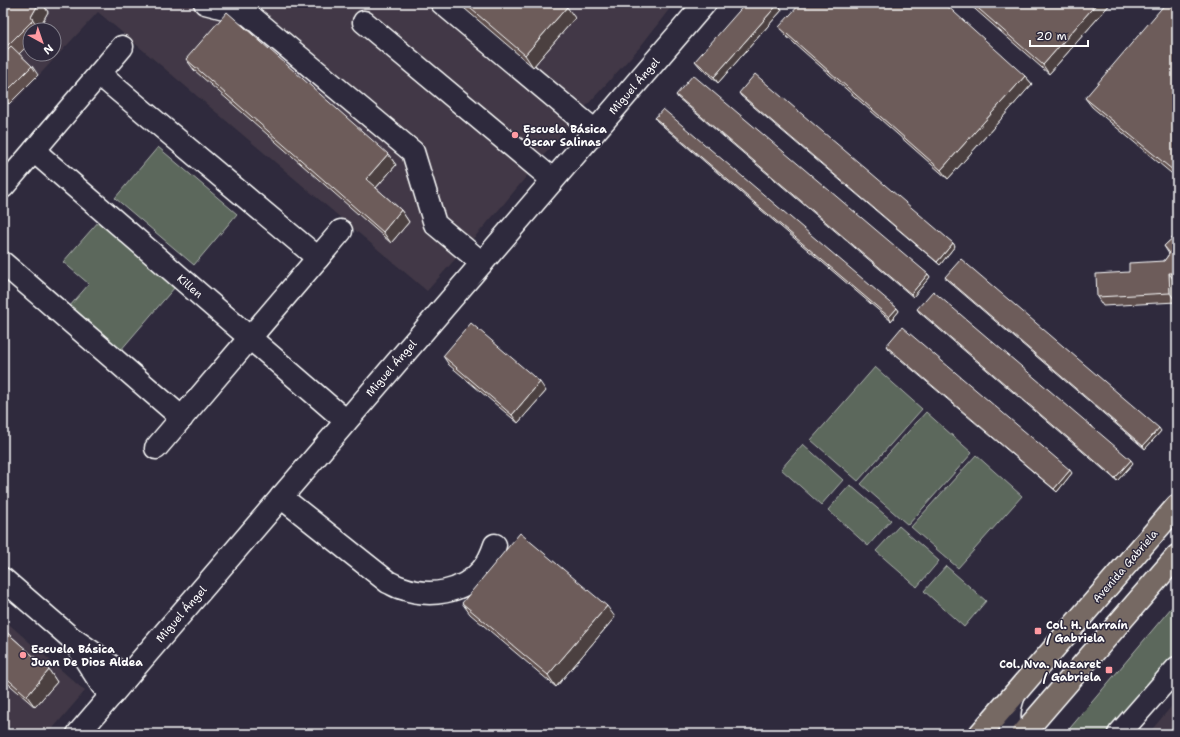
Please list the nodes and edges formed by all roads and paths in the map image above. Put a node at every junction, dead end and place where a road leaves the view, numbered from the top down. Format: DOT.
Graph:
graph roads {
  1 [pos="205,3"];
  2 [pos="442,3"];
  3 [pos="705,3"];
  4 [pos="364,22"];
  5 [pos="122,47"];
  6 [pos="99,74"];
  7 [pos="595,131"];
  8 [pos="34,151"];
  9 [pos="553,180"];
  10 [pos="3,188"];
  11 [pos="341,231"];
  12 [pos="318,258"];
  13 [pos="3,263"];
  14 [pos="482,263"];
  15 [pos="250,338"];
  16 [pos="182,418"];
  17 [pos="346,421"];
  18 [pos="156,448"];
  19 [pos="281,497"];
  20 [pos="1177,506"];
  21 [pos="495,545"];
  22 [pos="1177,556"];
  23 [pos="3,579"];
  24 [pos="70,637"];
  25 [pos="1177,668"];
  26 [pos="126,678"];
  27 [pos="112,695"];
  28 [pos="1014,695"];
  29 [pos="78,734"];
  30 [pos="980,734"];
  31 [pos="1013,734"];
  32 [pos="1023,734"];
  33 [pos="1119,734"];
  1 -- 14 [label="street"];
  2 -- 7 [label="street"];
  3 -- 7 [label="street, Miguel Ángel"];
  4 -- 9 [label="street"];
  5 -- 6 [label="street"];
  6 -- 8 [label="street"];
  6 -- 12 [label="street"];
  7 -- 9 [label="street, Miguel Ángel"];
  8 -- 10 [label="street"];
  8 -- 15 [label="street, Killen"];
  9 -- 14 [label="street, Miguel Ángel"];
  11 -- 12 [label="street"];
  12 -- 15 [label="street"];
  13 -- 16 [label="street"];
  14 -- 17 [label="street, Miguel Ángel"];
  15 -- 16 [label="street"];
  15 -- 17 [label="street, Killen"];
  16 -- 18 [label="street"];
  17 -- 19 [label="street, Miguel Ángel"];
  19 -- 21 [label="street"];
  19 -- 26 [label="street, Miguel Ángel"];
  20 -- 28 [label="main road, Avenida Gabriela"];
  22 -- 32 [label="main road"];
  23 -- 24 [label="street"];
  24 -- 26 [label="street"];
  24 -- 27 [label="street"];
  25 -- 33 [label="street"];
  26 -- 27 [label="street, Miguel Ángel"];
  27 -- 29 [label="street, Miguel Ángel"];
  28 -- 30 [label="main road, Avenida Gabriela"];
  28 -- 31 [label="street"];
}
